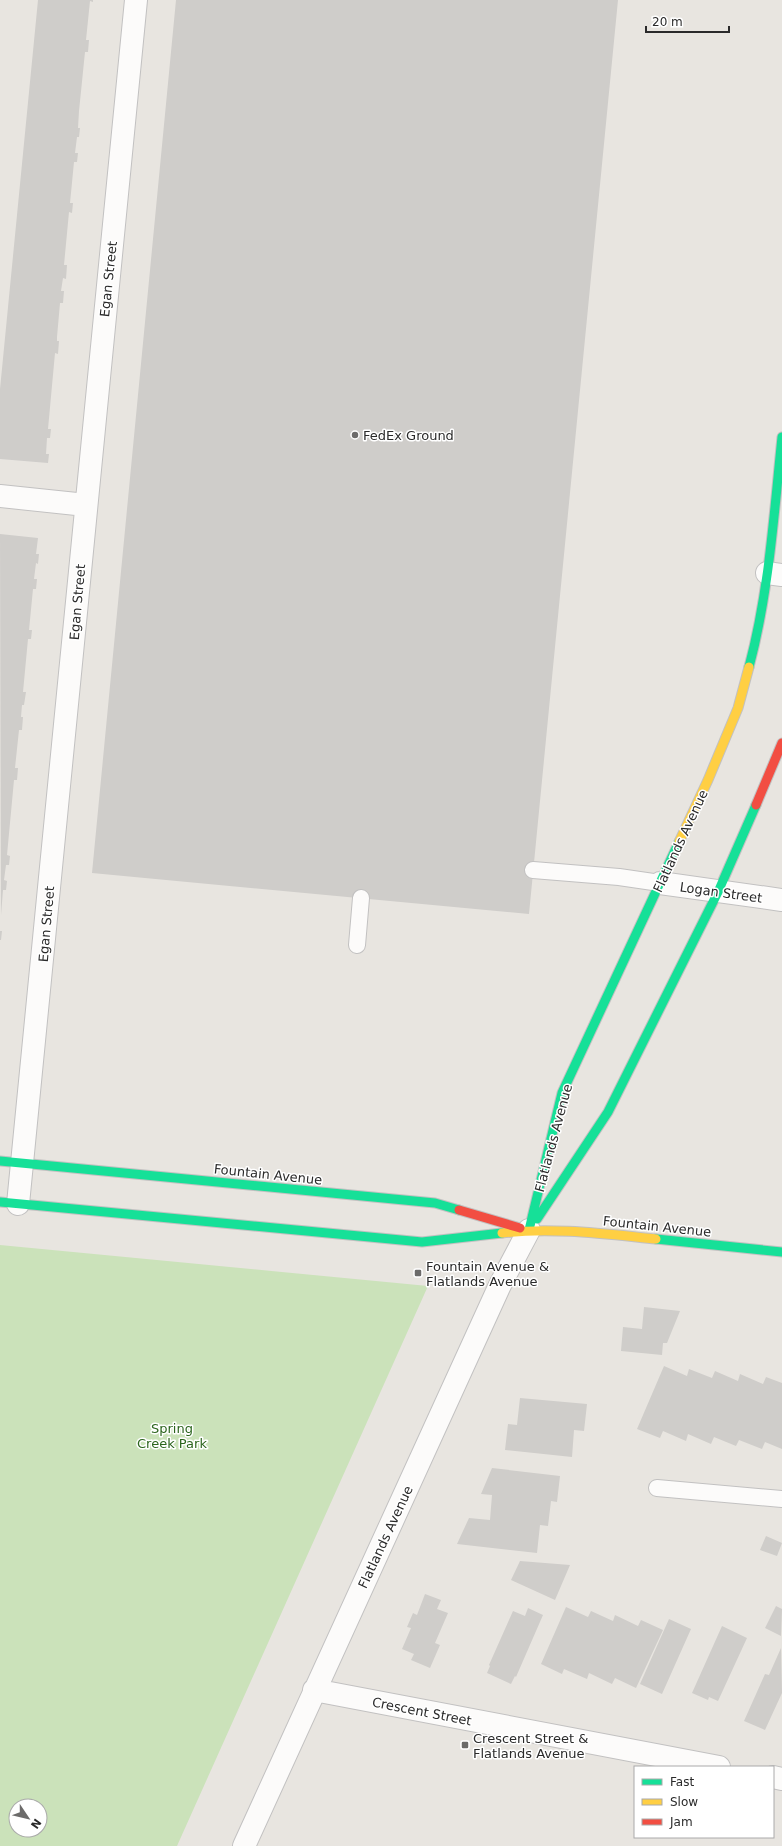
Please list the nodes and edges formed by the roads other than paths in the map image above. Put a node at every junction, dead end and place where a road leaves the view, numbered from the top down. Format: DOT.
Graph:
graph roads {
  1 [pos="136,0"];
  2 [pos="782,437"];
  3 [pos="0,496"];
  4 [pos="86,505"];
  5 [pos="775,574"];
  6 [pos="782,742"];
  7 [pos="533,870"];
  8 [pos="660,883"];
  9 [pos="718,892"];
  10 [pos="361,898"];
  11 [pos="782,900"];
  12 [pos="357,945"];
  13 [pos="0,1161"];
  14 [pos="22,1163"];
  15 [pos="9,1203"];
  16 [pos="529,1230"];
  17 [pos="782,1252"];
  18 [pos="657,1488"];
  19 [pos="782,1499"];
  20 [pos="314,1690"];
  21 [pos="714,1766"];
  22 [pos="244,1846"];
  1 -- 4 [label="street, Egan Street"];
  2 -- 5 [label="main road, Flatlands Avenue"];
  3 -- 4 [label="street"];
  4 -- 14 [label="street, Egan Street"];
  5 -- 8 [label="main road, Flatlands Avenue"];
  6 -- 9 [label="main road, Flatlands Avenue"];
  7 -- 8 [label="lane"];
  8 -- 9 [label="street, Logan Street"];
  8 -- 16 [label="main road, Flatlands Avenue"];
  9 -- 11 [label="street, Logan Street"];
  9 -- 16 [label="main road, Flatlands Avenue"];
  10 -- 12 [label="lane"];
  13 -- 14 [label="main road, Fountain Avenue"];
  14 -- 15 [label="street, Egan Street"];
  14 -- 16 [label="main road, Fountain Avenue"];
  15 -- 16 [label="main road, Fountain Avenue"];
  16 -- 17 [label="main road, Fountain Avenue"];
  16 -- 20 [label="street, Flatlands Avenue"];
  18 -- 19 [label="lane"];
  20 -- 21 [label="street, Crescent Street"];
  20 -- 22 [label="street, Flatlands Avenue"];
}
